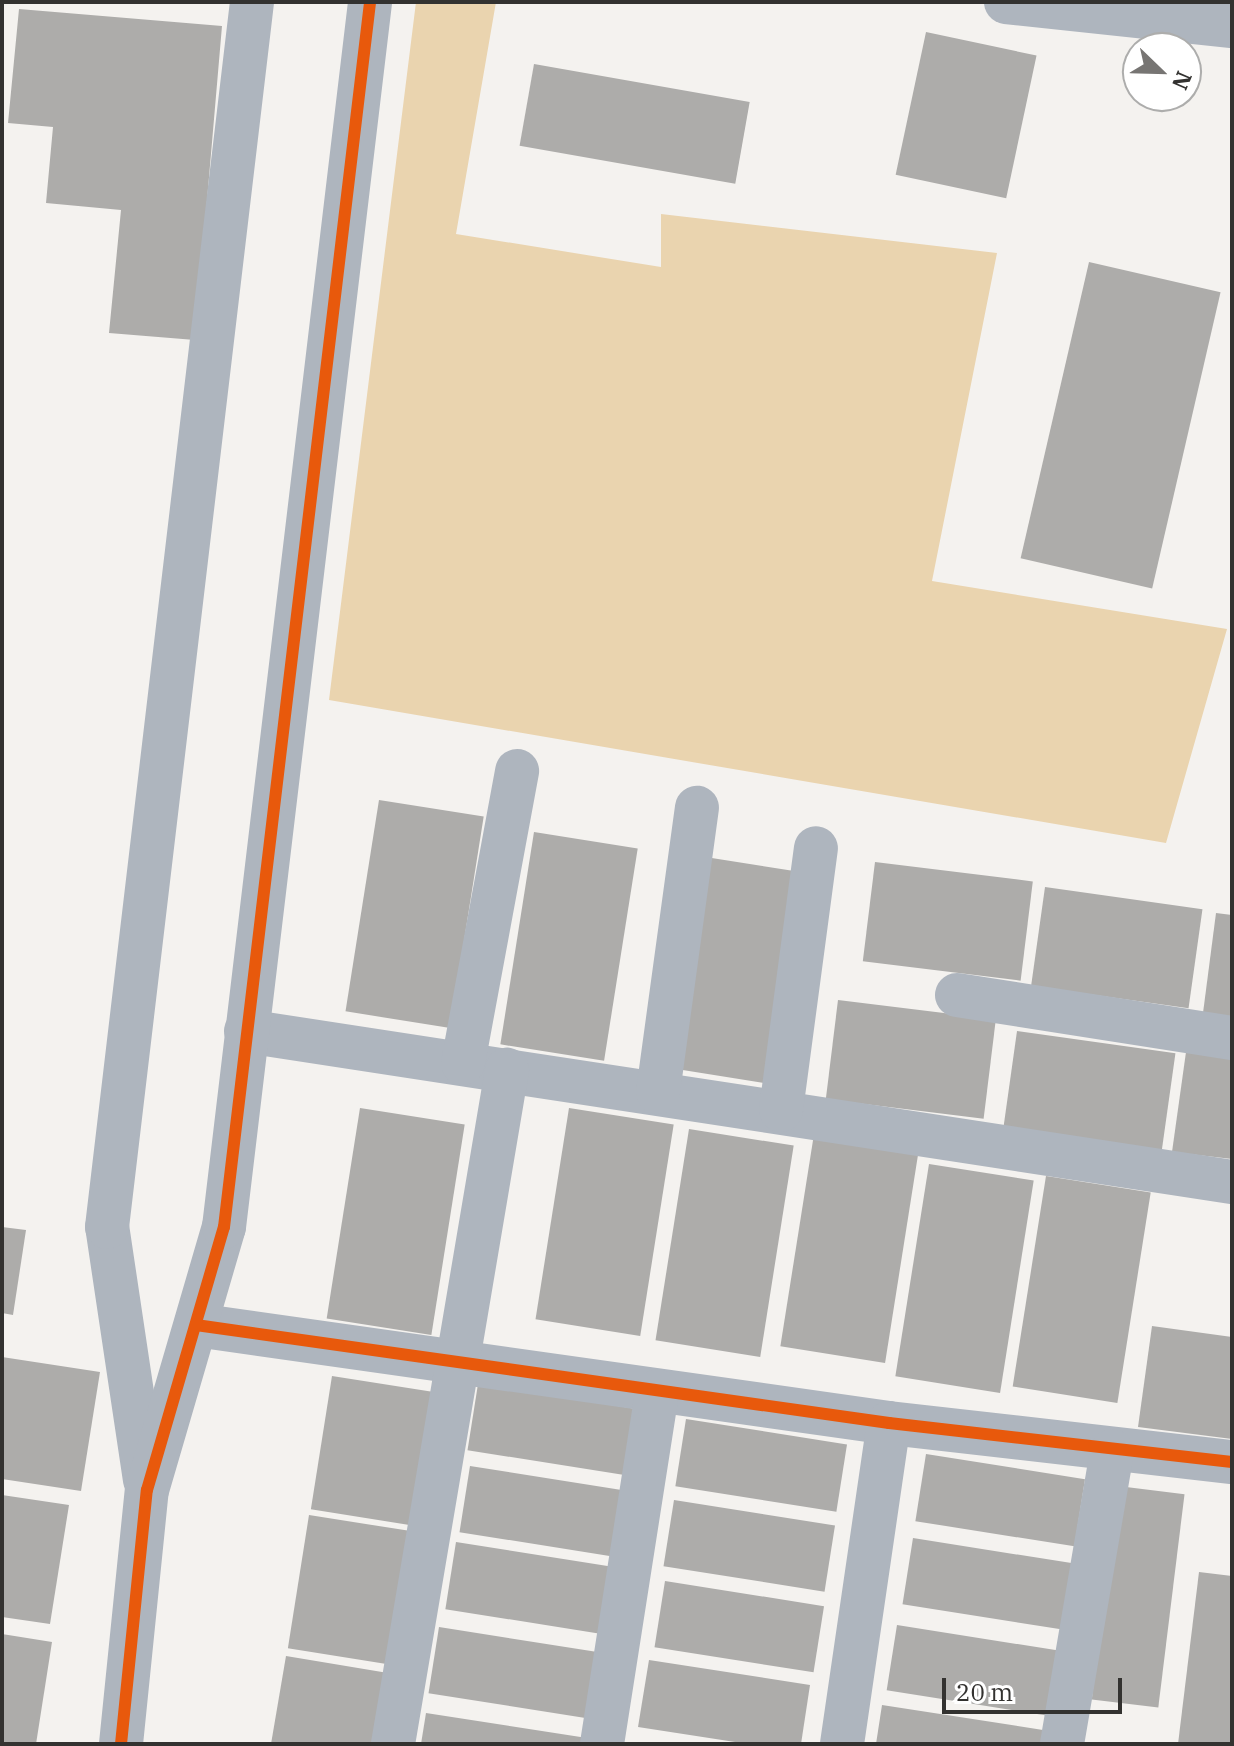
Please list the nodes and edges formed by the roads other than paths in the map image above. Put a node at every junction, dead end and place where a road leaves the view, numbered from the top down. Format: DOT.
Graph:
graph roads {
  1 [pos="252,2"];
  2 [pos="370,2"];
  3 [pos="1006,2"];
  4 [pos="1232,26"];
  5 [pos="517,771"];
  6 [pos="697,808"];
  7 [pos="816,848"];
  8 [pos="957,995"];
  9 [pos="246,1031"];
  10 [pos="1232,1038"];
  11 [pos="463,1063"];
  12 [pos="507,1070"];
  13 [pos="658,1092"];
  14 [pos="781,1110"];
  15 [pos="1232,1182"];
  16 [pos="196,1325"];
  17 [pos="461,1361"];
  18 [pos="657,1391"];
  19 [pos="889,1423"];
  20 [pos="1112,1451"];
  21 [pos="1232,1462"];
  22 [pos="147,1490"];
  23 [pos="121,1744"];
  24 [pos="393,1744"];
  25 [pos="602,1744"];
  26 [pos="842,1744"];
  27 [pos="1062,1744"];
  1 -- 22 [label="street"];
  2 -- 9 [label="street"];
  3 -- 4 [label="street"];
  5 -- 11 [label="street"];
  6 -- 13 [label="street"];
  7 -- 14 [label="street"];
  8 -- 10 [label="street"];
  9 -- 11 [label="street"];
  9 -- 16 [label="street"];
  11 -- 12 [label="street"];
  12 -- 13 [label="street"];
  12 -- 17 [label="street"];
  13 -- 14 [label="street"];
  14 -- 15 [label="street"];
  16 -- 17 [label="street"];
  16 -- 22 [label="street"];
  17 -- 18 [label="street"];
  17 -- 24 [label="street"];
  18 -- 19 [label="street"];
  18 -- 25 [label="street"];
  19 -- 20 [label="street"];
  19 -- 26 [label="street"];
  20 -- 21 [label="street"];
  20 -- 27 [label="street"];
  22 -- 23 [label="street"];
}
